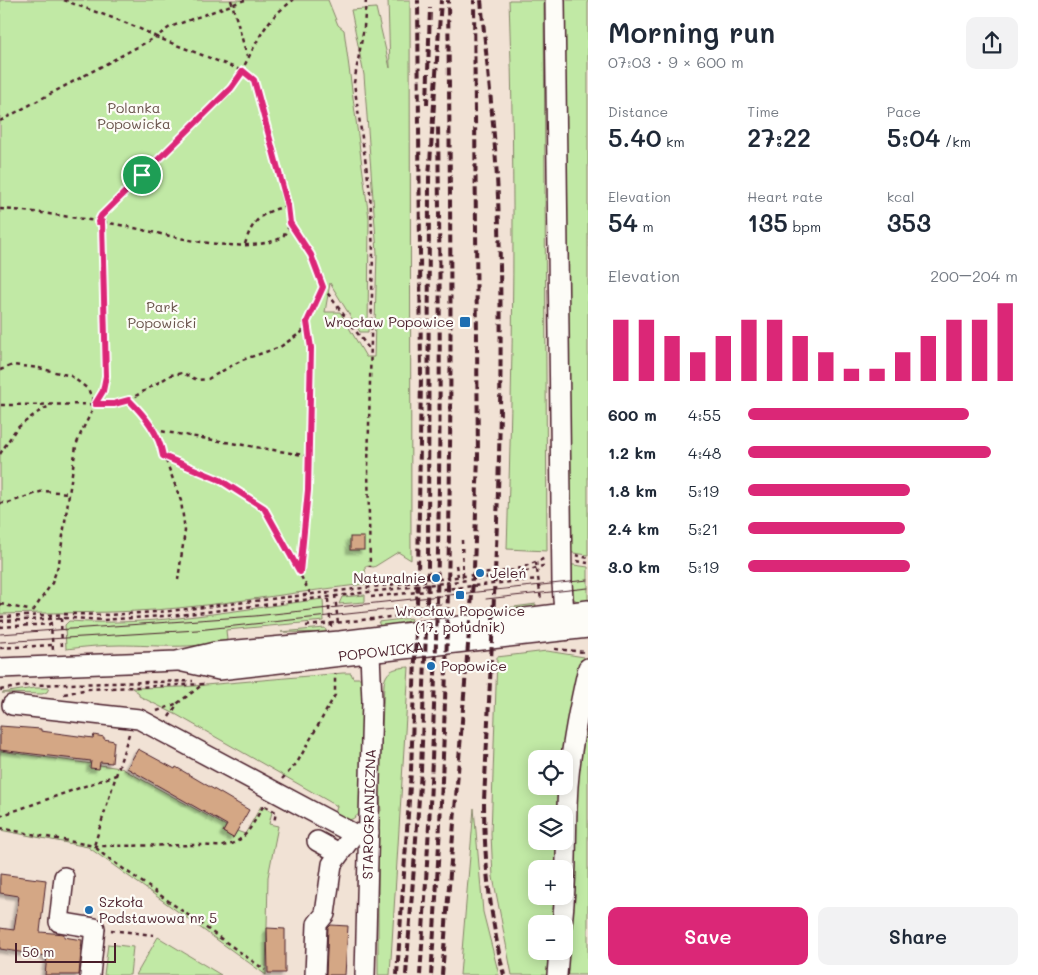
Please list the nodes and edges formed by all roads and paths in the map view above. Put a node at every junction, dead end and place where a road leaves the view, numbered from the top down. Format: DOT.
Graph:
graph roads {
  1 [pos="64,0"];
  2 [pos="231,0"];
  3 [pos="245,0"];
  4 [pos="293,0"];
  5 [pos="366,0"];
  6 [pos="555,0"];
  7 [pos="233,6"];
  8 [pos="156,36"];
  9 [pos="248,58"];
  10 [pos="243,71"];
  11 [pos="0,121"];
  12 [pos="288,206"];
  13 [pos="0,209"];
  14 [pos="98,222"];
  15 [pos="102,222"];
  16 [pos="290,223"];
  17 [pos="245,244"];
  18 [pos="323,287"];
  19 [pos="307,322"];
  20 [pos="370,351"];
  21 [pos="0,370"];
  22 [pos="129,400"];
  23 [pos="53,404"];
  24 [pos="95,404"];
  25 [pos="0,405"];
  26 [pos="154,430"];
  27 [pos="0,454"];
  28 [pos="163,456"];
  29 [pos="309,456"];
  30 [pos="70,493"];
  31 [pos="0,503"];
  32 [pos="462,540"];
  33 [pos="588,558"];
  34 [pos="562,559"];
  35 [pos="588,563"];
  36 [pos="456,565"];
  37 [pos="370,567"];
  38 [pos="300,572"];
  39 [pos="458,576"];
  40 [pos="464,576"];
  41 [pos="538,579"];
  42 [pos="178,580"];
  43 [pos="310,593"];
  44 [pos="371,597"];
  45 [pos="0,604"];
  46 [pos="588,610"];
  47 [pos="33,611"];
  48 [pos="564,613"];
  49 [pos="50,614"];
  50 [pos="34,615"];
  51 [pos="0,617"];
  52 [pos="51,618"];
  53 [pos="0,621"];
  54 [pos="51,624"];
  55 [pos="0,627"];
  56 [pos="587,633"];
  57 [pos="0,648"];
  58 [pos="370,654"];
  59 [pos="177,661"];
  60 [pos="0,668"];
  61 [pos="588,668"];
  62 [pos="335,672"];
  63 [pos="204,684"];
  64 [pos="0,690"];
  65 [pos="55,696"];
  66 [pos="12,705"];
  67 [pos="139,719"];
  68 [pos="162,731"];
  69 [pos="116,775"];
  70 [pos="268,797"];
  71 [pos="256,801"];
  72 [pos="0,816"];
  73 [pos="274,824"];
  74 [pos="0,828"];
  75 [pos="361,833"];
  76 [pos="317,841"];
  77 [pos="94,846"];
  78 [pos="339,853"];
  79 [pos="64,877"];
  80 [pos="563,915"];
  81 [pos="95,928"];
  82 [pos="154,935"];
  83 [pos="558,960"];
  84 [pos="265,970"];
  85 [pos="90,975"];
  86 [pos="315,975"];
  87 [pos="365,975"];
  88 [pos="557,975"];
  1 -- 8 [label="path"];
  2 -- 7 [label="path"];
  3 -- 7 [label="path"];
  4 -- 9 [label="path"];
  5 -- 20 [label="path"];
  6 -- 34 [label="street"];
  7 -- 8 [label="path"];
  7 -- 9 [label="path"];
  8 -- 10 [label="path"];
  8 -- 11 [label="path"];
  9 -- 10 [label="path"];
  10 -- 12 [label="path"];
  10 -- 14 [label="path"];
  12 -- 16 [label="path"];
  12 -- 17 [label="path"];
  13 -- 14 [label="path"];
  14 -- 15 [label="path"];
  15 -- 17 [label="path"];
  15 -- 24 [label="path"];
  16 -- 17 [label="path"];
  16 -- 18 [label="path"];
  18 -- 19 [label="path"];
  18 -- 20 [label="path"];
  19 -- 22 [label="path"];
  19 -- 29 [label="path"];
  20 -- 37 [label="path"];
  21 -- 24 [label="path"];
  22 -- 24 [label="path"];
  22 -- 26 [label="path"];
  23 -- 24 [label="path"];
  23 -- 25 [label="path"];
  23 -- 27 [label="path"];
  24 -- 30 [label="path"];
  26 -- 28 [label="path"];
  26 -- 29 [label="path"];
  28 -- 38 [label="path"];
  28 -- 42 [label="path"];
  29 -- 38 [label="path"];
  30 -- 31 [label="path"];
  30 -- 47 [label="path"];
  32 -- 40 [label="path"];
  33 -- 34 [label="path"];
  34 -- 35 [label="path"];
  34 -- 40 [label="path"];
  34 -- 48 [label="street"];
  34 -- 52 [label="path"];
  36 -- 39 [label="path"];
  38 -- 43 [label="path"];
  39 -- 40 [label="path"];
  39 -- 43 [label="path"];
  41 -- 44 [label="path"];
  43 -- 49 [label="path"];
  45 -- 47 [label="path"];
  46 -- 48 [label="street, POPOWICKA"];
  47 -- 50 [label="path"];
  48 -- 59 [label="street, POPOWICKA"];
  49 -- 50 [label="path"];
  49 -- 52 [label="path"];
  50 -- 51 [label="path"];
  52 -- 53 [label="path"];
  52 -- 54 [label="path"];
  54 -- 55 [label="path"];
  54 -- 57 [label="path"];
  56 -- 58 [label="street, POPOWICKA"];
  58 -- 59 [label="street, POPOWICKA"];
  58 -- 75 [label="street, STAROGRANICZNA"];
  59 -- 60 [label="street, POPOWICKA"];
  61 -- 80 [label="street"];
  62 -- 70 [label="path"];
  63 -- 64 [label="path"];
  63 -- 65 [label="path"];
  63 -- 68 [label="path"];
  66 -- 67 [label="street"];
  67 -- 68 [label="street"];
  67 -- 69 [label="path"];
  68 -- 70 [label="street"];
  69 -- 72 [label="path"];
  69 -- 77 [label="path"];
  70 -- 71 [label="path"];
  70 -- 73 [label="path"];
  70 -- 75 [label="street"];
  70 -- 77 [label="path"];
  74 -- 77 [label="path"];
  75 -- 78 [label="street"];
  75 -- 87 [label="street, STAROGRANICZNA"];
  76 -- 78 [label="street"];
  77 -- 84 [label="path"];
  78 -- 86 [label="street"];
  79 -- 81 [label="street"];
  81 -- 82 [label="path"];
  81 -- 85 [label="street"];
  83 -- 88 [label="street"];
}
